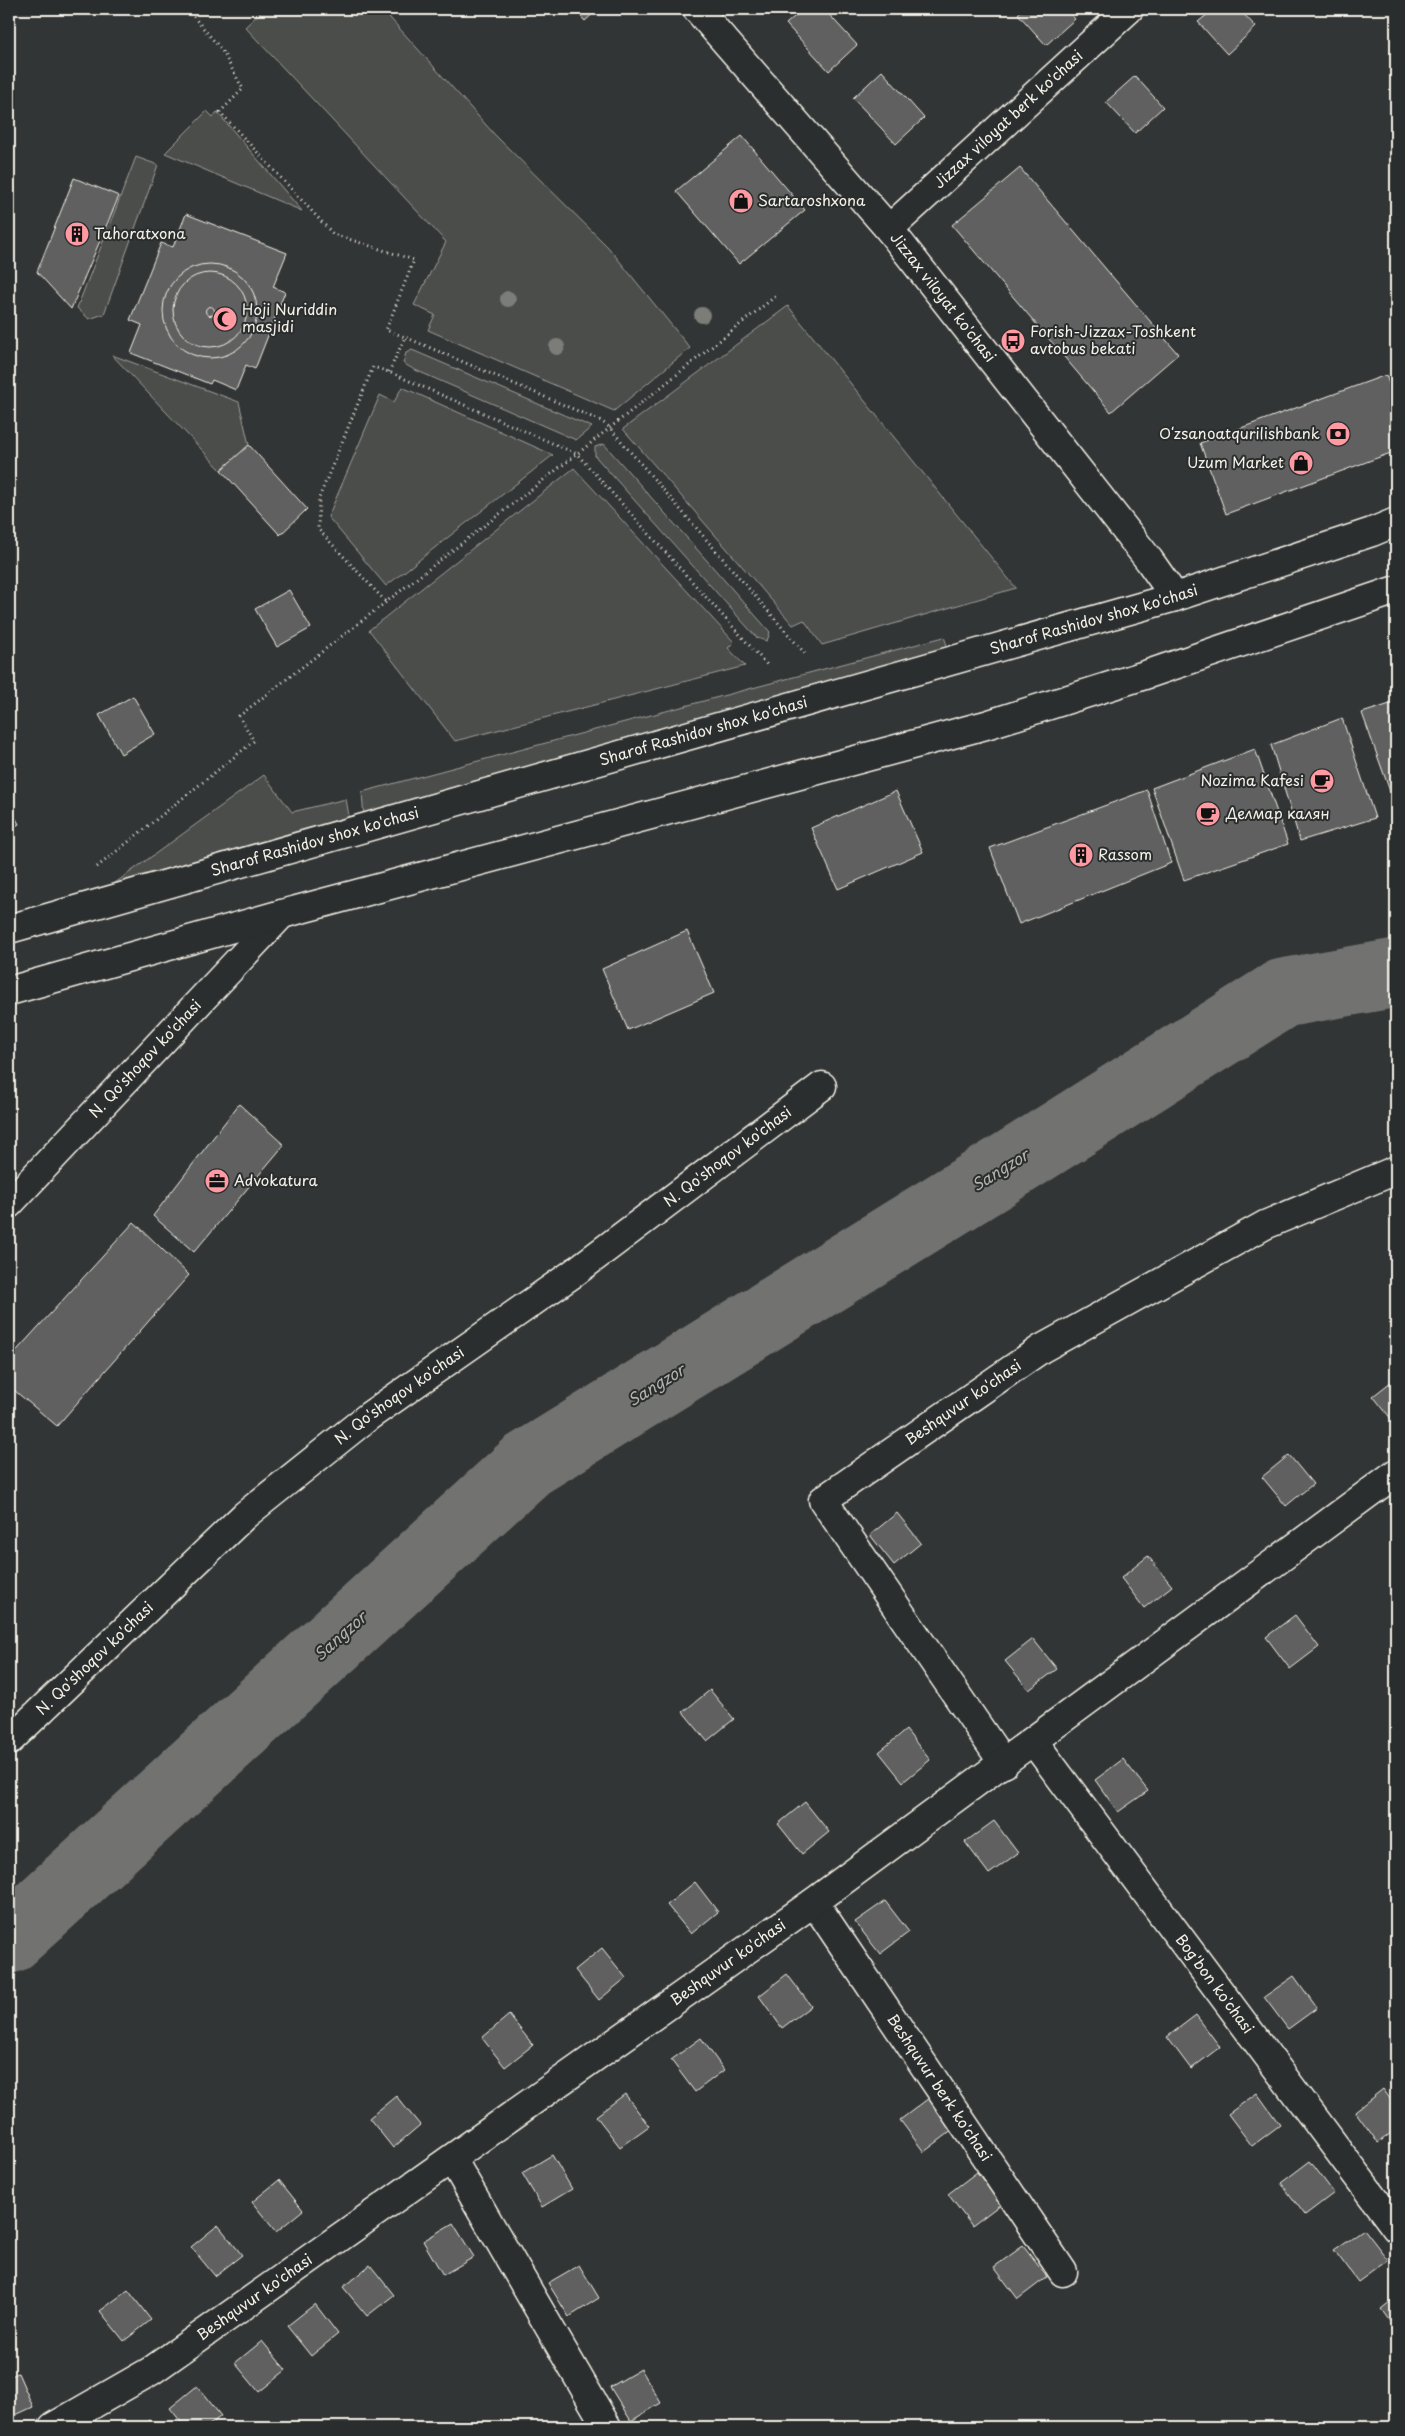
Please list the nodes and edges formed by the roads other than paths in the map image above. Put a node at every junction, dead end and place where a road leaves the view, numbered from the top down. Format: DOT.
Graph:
graph roads {
  1 [pos="697,9"];
  2 [pos="1129,9"];
  3 [pos="889,229"];
  4 [pos="1396,522"];
  5 [pos="1396,590"];
  6 [pos="1175,597"];
  7 [pos="282,914"];
  8 [pos="9,929"];
  9 [pos="9,991"];
  10 [pos="822,1086"];
  11 [pos="1396,1170"];
  12 [pos="9,1204"];
  13 [pos="1396,1473"];
  14 [pos="9,1741"];
  15 [pos="1034,1742"];
  16 [pos="1004,1764"];
  17 [pos="814,1902"];
  18 [pos="452,2159"];
  19 [pos="1396,2228"];
  20 [pos="1063,2272"];
  21 [pos="53,2427"];
  22 [pos="607,2427"];
  1 -- 3 [label="street, Jizzax viloyat ko'chasi"];
  2 -- 3 [label="street, Jizzax viloyat berk ko'chasi"];
  3 -- 6 [label="street, Jizzax viloyat ko'chasi"];
  4 -- 6 [label="street, Sharof Rashidov shox ko'chasi"];
  5 -- 7 [label="street"];
  6 -- 8 [label="street, Sharof Rashidov shox ko'chasi"];
  7 -- 9 [label="street"];
  7 -- 12 [label="street, N. Qo'shoqov ko'chasi"];
  10 -- 14 [label="street, N. Qo'shoqov ko'chasi"];
  11 -- 16 [label="street, Beshquvur ko'chasi"];
  13 -- 15 [label="street, Beshquvur ko'chasi"];
  15 -- 16 [label="street, Beshquvur ko'chasi"];
  15 -- 19 [label="street, Bog'bon ko'chasi"];
  16 -- 17 [label="street, Beshquvur ko'chasi"];
  17 -- 18 [label="street, Beshquvur ko'chasi"];
  17 -- 20 [label="street, Beshquvur berk ko'chasi"];
  18 -- 21 [label="street, Beshquvur ko'chasi"];
  18 -- 22 [label="street"];
}
